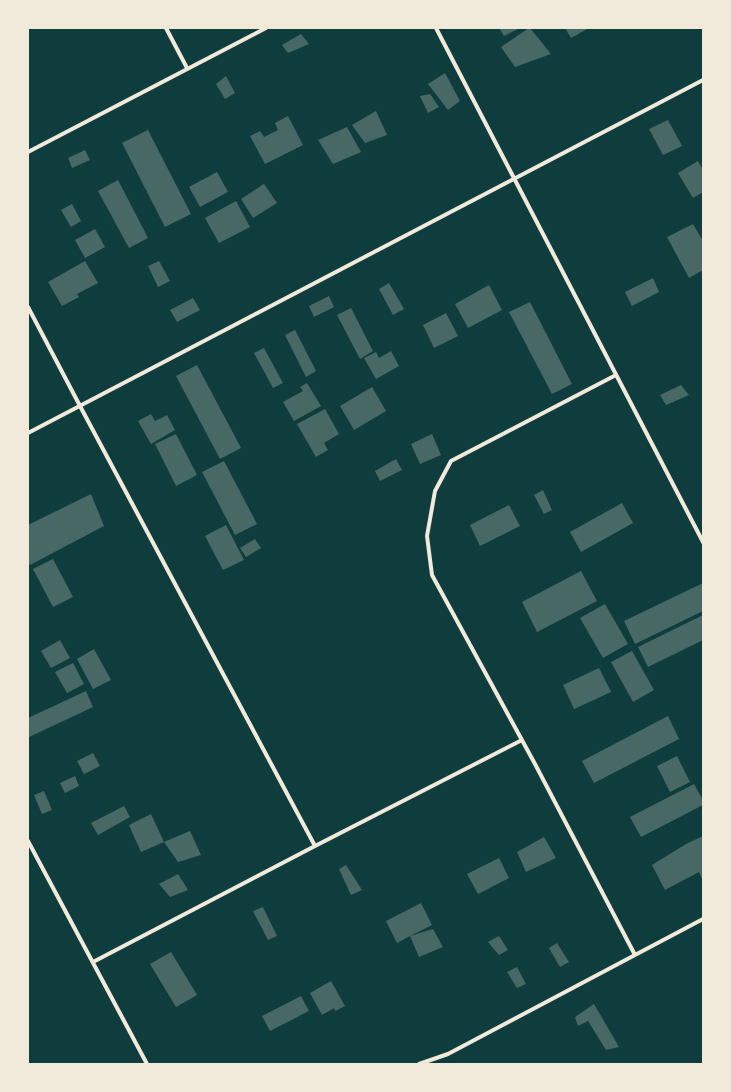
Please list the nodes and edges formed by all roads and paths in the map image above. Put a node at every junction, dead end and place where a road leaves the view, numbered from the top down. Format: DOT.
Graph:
graph roads {
  1 [pos="166,28"];
  2 [pos="266,28"];
  3 [pos="436,28"];
  4 [pos="187,68"];
  5 [pos="703,80"];
  6 [pos="28,152"];
  7 [pos="514,179"];
  8 [pos="28,306"];
  9 [pos="616,375"];
  10 [pos="80,406"];
  11 [pos="28,433"];
  12 [pos="703,542"];
  13 [pos="522,740"];
  14 [pos="28,841"];
  15 [pos="314,846"];
  16 [pos="703,919"];
  17 [pos="635,955"];
  18 [pos="93,962"];
  19 [pos="147,1064"];
  20 [pos="419,1064"];
  1 -- 4 [label="street"];
  2 -- 4 [label="street"];
  3 -- 7 [label="street"];
  4 -- 6 [label="street"];
  5 -- 7 [label="street"];
  7 -- 9 [label="street"];
  7 -- 10 [label="street"];
  8 -- 10 [label="street"];
  9 -- 12 [label="street"];
  9 -- 13 [label="street"];
  10 -- 11 [label="street"];
  10 -- 15 [label="street"];
  13 -- 15 [label="street"];
  13 -- 17 [label="street"];
  14 -- 18 [label="street"];
  15 -- 18 [label="street"];
  16 -- 17 [label="street"];
  17 -- 20 [label="street"];
  18 -- 19 [label="street"];
}
